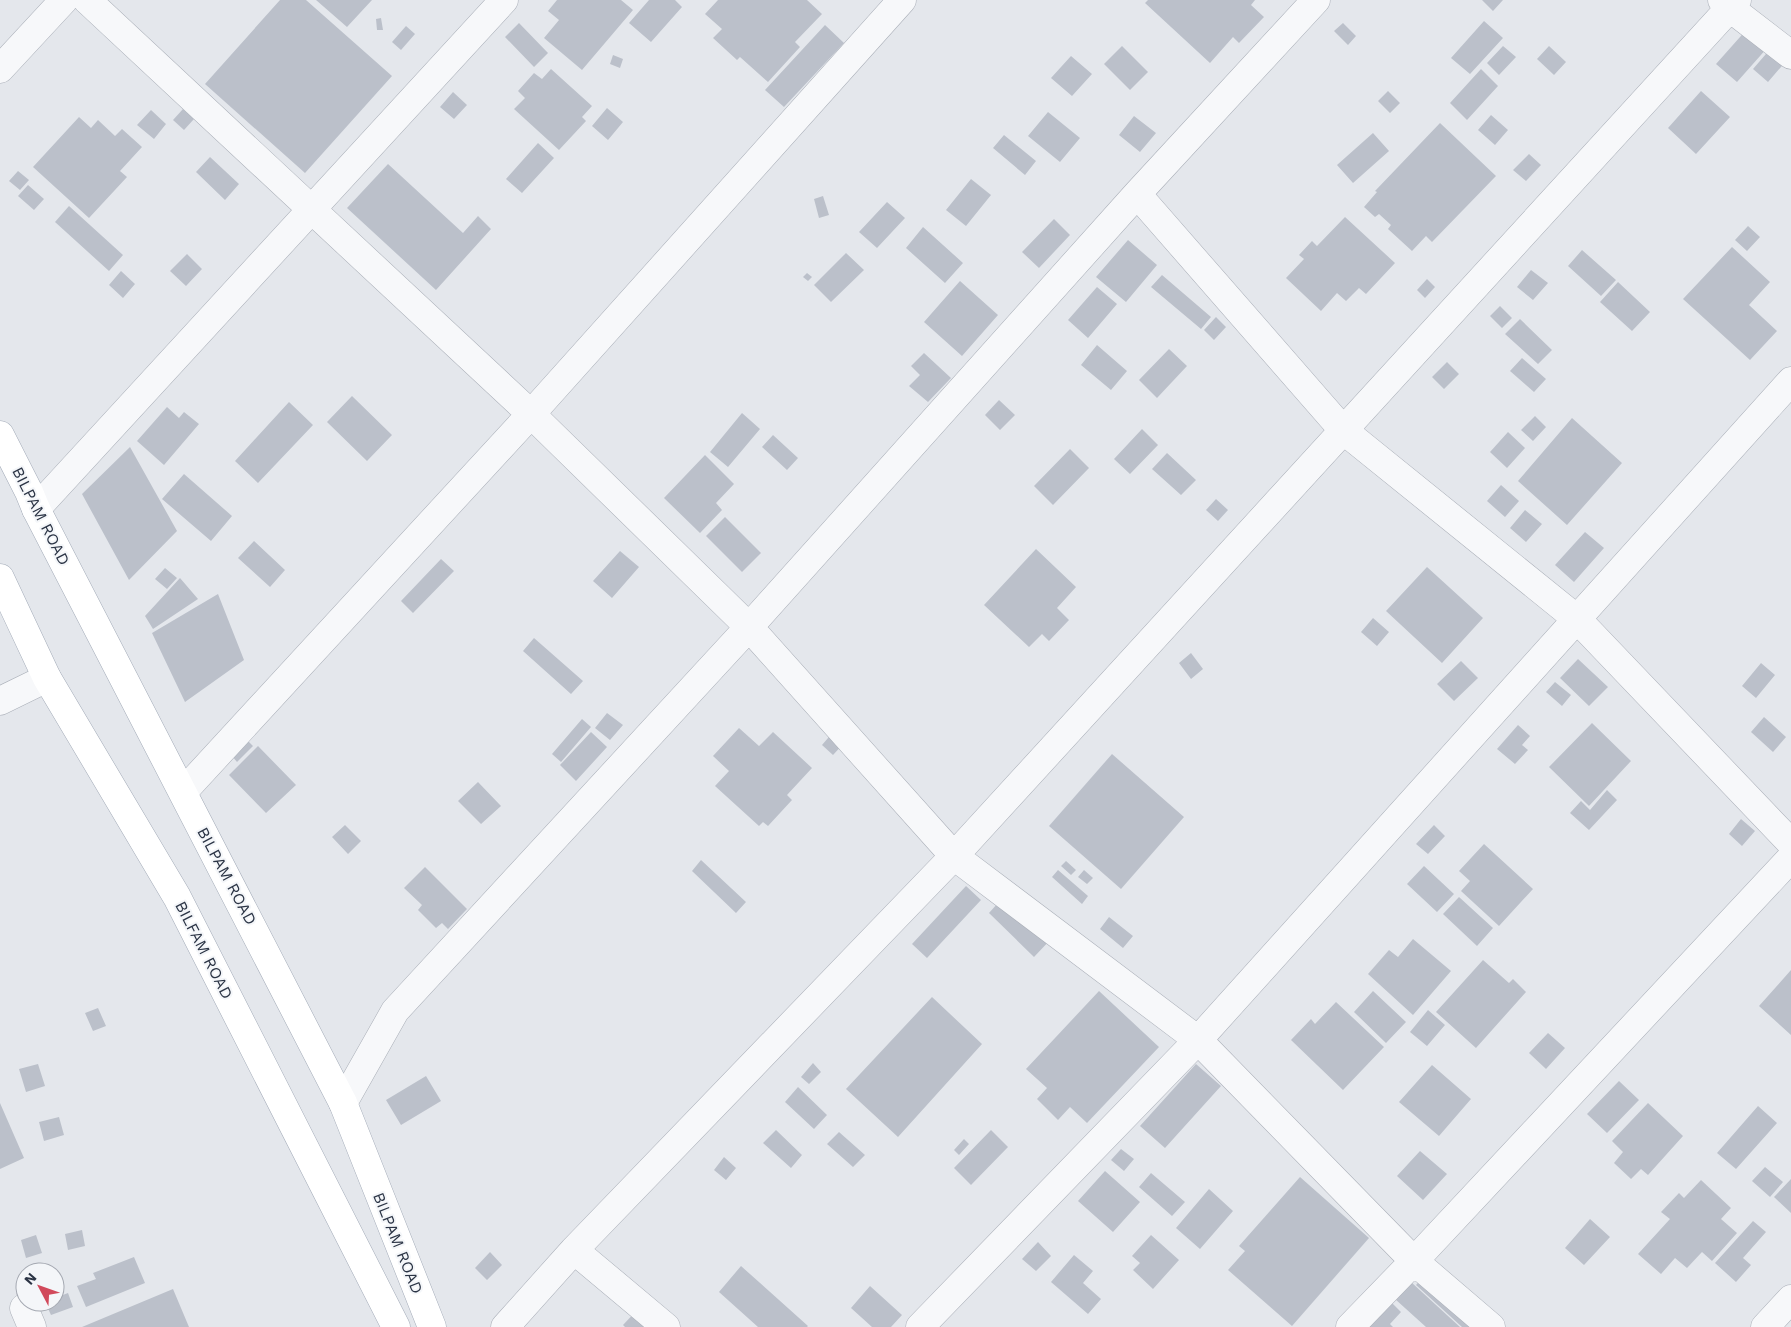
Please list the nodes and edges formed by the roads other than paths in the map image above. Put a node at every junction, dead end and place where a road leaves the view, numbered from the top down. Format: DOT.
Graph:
graph roads {
  1 [pos="64,0"];
  2 [pos="87,0"];
  3 [pos="504,0"];
  4 [pos="902,0"];
  5 [pos="1316,0"];
  6 [pos="1730,3"];
  7 [pos="1791,55"];
  8 [pos="0,69"];
  9 [pos="1137,194"];
  10 [pos="311,211"];
  11 [pos="1791,381"];
  12 [pos="531,414"];
  13 [pos="1343,430"];
  14 [pos="0,436"];
  15 [pos="36,509"];
  16 [pos="0,578"];
  17 [pos="1577,619"];
  18 [pos="749,627"];
  19 [pos="47,678"];
  20 [pos="0,701"];
  21 [pos="183,792"];
  22 [pos="1791,843"];
  23 [pos="954,856"];
  24 [pos="1791,858"];
  25 [pos="1198,1040"];
  26 [pos="343,1103"];
  27 [pos="574,1250"];
  28 [pos="1414,1261"];
  29 [pos="1791,1299"];
  30 [pos="396,1327"];
  31 [pos="432,1327"];
  32 [pos="504,1327"];
  33 [pos="666,1327"];
  34 [pos="920,1327"];
  35 [pos="1350,1327"];
  36 [pos="1491,1327"];
  37 [pos="1765,1327"];
  1 -- 8 [label="street"];
  2 -- 10 [label="street"];
  3 -- 10 [label="street"];
  4 -- 12 [label="street"];
  5 -- 9 [label="street"];
  6 -- 7 [label="street"];
  6 -- 13 [label="street"];
  9 -- 13 [label="street"];
  9 -- 18 [label="street"];
  10 -- 12 [label="street"];
  10 -- 15 [label="street"];
  11 -- 17 [label="street"];
  12 -- 18 [label="street"];
  12 -- 21 [label="street"];
  13 -- 17 [label="street"];
  13 -- 23 [label="street"];
  14 -- 15 [label="main road, BILPAM ROAD"];
  15 -- 21 [label="main road, BILPAM ROAD"];
  16 -- 19 [label="main road, BILFAM ROAD"];
  17 -- 22 [label="street"];
  17 -- 25 [label="street"];
  18 -- 23 [label="street"];
  18 -- 26 [label="street"];
  19 -- 20 [label="street"];
  19 -- 30 [label="main road, BILFAM ROAD"];
  21 -- 26 [label="main road, BILPAM ROAD"];
  23 -- 25 [label="street"];
  23 -- 27 [label="street"];
  24 -- 28 [label="street"];
  25 -- 28 [label="street"];
  25 -- 34 [label="street"];
  26 -- 31 [label="main road, BILPAM ROAD"];
  27 -- 32 [label="street"];
  27 -- 33 [label="street"];
  28 -- 35 [label="street"];
  28 -- 36 [label="street"];
  29 -- 37 [label="street"];
}
